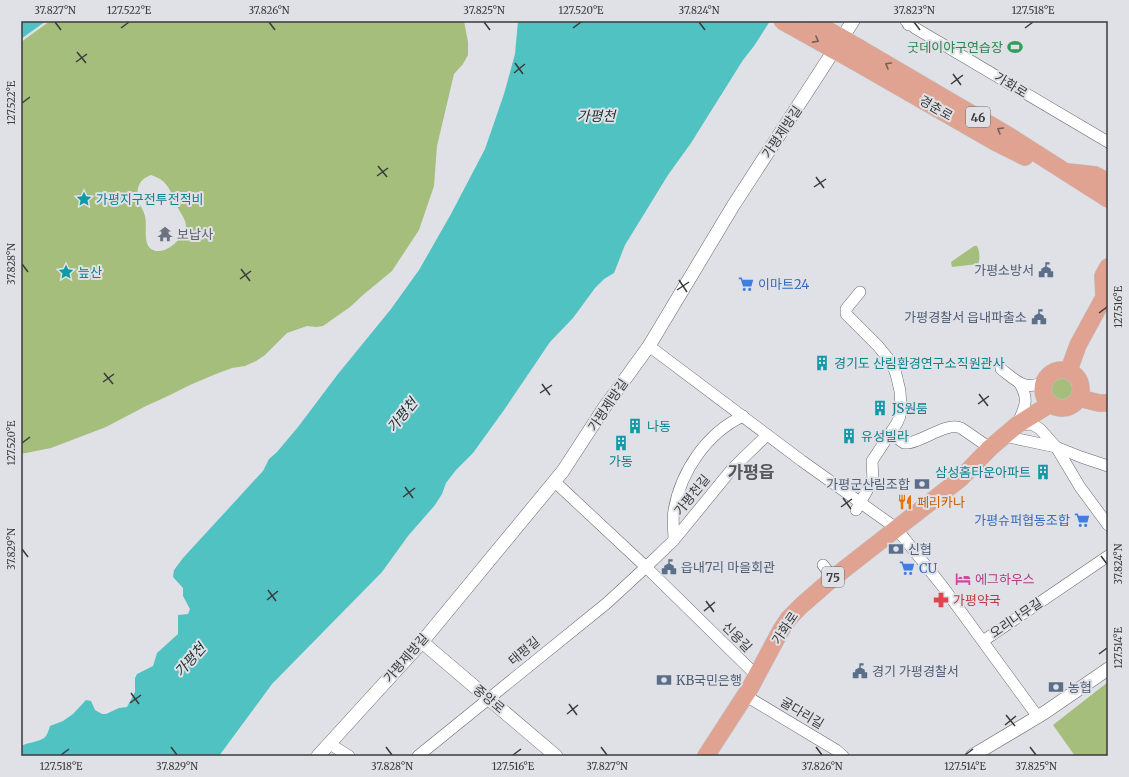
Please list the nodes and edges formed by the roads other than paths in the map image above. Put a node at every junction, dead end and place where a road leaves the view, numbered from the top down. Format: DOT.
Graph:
graph roads {
  1 [pos="782,21"];
  2 [pos="812,21"];
  3 [pos="853,21"];
  4 [pos="910,24"];
  5 [pos="857,55"];
  6 [pos="1108,142"];
  7 [pos="1063,171"];
  8 [pos="1108,182"];
  9 [pos="1092,190"];
  10 [pos="1108,199"];
  11 [pos="1108,267"];
  12 [pos="860,292"];
  13 [pos="1106,293"];
  14 [pos="648,346"];
  15 [pos="1001,369"];
  16 [pos="1069,370"];
  17 [pos="1020,384"];
  18 [pos="1048,396"];
  19 [pos="1079,398"];
  20 [pos="1108,403"];
  21 [pos="743,416"];
  22 [pos="1017,425"];
  23 [pos="1040,429"];
  24 [pos="890,433"];
  25 [pos="767,435"];
  26 [pos="1004,436"];
  27 [pos="1056,447"];
  28 [pos="990,448"];
  29 [pos="1108,466"];
  30 [pos="555,482"];
  31 [pos="858,506"];
  32 [pos="1108,524"];
  33 [pos="896,528"];
  34 [pos="674,540"];
  35 [pos="1108,556"];
  36 [pos="646,567"];
  37 [pos="983,641"];
  38 [pos="422,642"];
  39 [pos="1108,669"];
  40 [pos="757,676"];
  41 [pos="746,696"];
  42 [pos="489,699"];
  43 [pos="1038,717"];
  44 [pos="330,744"];
  45 [pos="318,756"];
  46 [pos="349,756"];
  47 [pos="418,756"];
  48 [pos="556,756"];
  49 [pos="706,756"];
  50 [pos="843,756"];
  51 [pos="972,756"];
  1 -- 5 [label="main road, 경춘로 / 46, one-way, bridge"];
  2 -- 5 [label="main road, 경춘로 / 46, bridge"];
  3 -- 14 [label="street, 가평제방길"];
  4 -- 6 [label="street, 가화로"];
  7 -- 5 [label="main road, 경춘로 / 46, one-way"];
  5 -- 9 [label="main road, 경춘로 / 46"];
  7 -- 8 [label="main road"];
  7 -- 9 [label="main road, 경춘로 / 46"];
  9 -- 10 [label="main road, 경춘로 / 46"];
  11 -- 13 [label="main road"];
  12 -- 24 [label="street"];
  13 -- 16 [label="main road"];
  14 -- 21 [label="street"];
  14 -- 30 [label="street, 가평제방길"];
  15 -- 17 [label="street"];
  16 -- 18 [label="main road"];
  16 -- 19 [label="main road"];
  17 -- 18 [label="street"];
  17 -- 22 [label="street"];
  18 -- 19 [label="main road"];
  18 -- 22 [label="main road, 가화로"];
  18 -- 23 [label="street"];
  19 -- 20 [label="main road"];
  21 -- 25 [label="street"];
  21 -- 34 [label="street, 가평천길"];
  22 -- 23 [label="street"];
  22 -- 26 [label="main road, 가화로 / 75"];
  23 -- 27 [label="street"];
  24 -- 28 [label="street"];
  24 -- 31 [label="street"];
  25 -- 31 [label="street"];
  25 -- 34 [label="street, 가평천길"];
  26 -- 27 [label="street"];
  26 -- 28 [label="main road, 가화로 / 75"];
  27 -- 29 [label="street"];
  27 -- 32 [label="street"];
  28 -- 33 [label="main road, 가화로 / 75"];
  30 -- 36 [label="street, 신용길"];
  30 -- 38 [label="street, 가평제방길"];
  31 -- 33 [label="street"];
  33 -- 37 [label="street"];
  33 -- 40 [label="main road, 가화로 / 75"];
  34 -- 36 [label="street"];
  35 -- 37 [label="street, 오리나무길"];
  36 -- 40 [label="street, 신용길"];
  36 -- 42 [label="street, 태평길"];
  37 -- 43 [label="street, 오리나무길"];
  38 -- 42 [label="street, 중앙로"];
  38 -- 44 [label="street, 가평제방길"];
  39 -- 43 [label="street"];
  40 -- 41 [label="main road, 가화로 / 75"];
  41 -- 49 [label="main road, 가화로 / 75"];
  41 -- 50 [label="street, 굴다리길"];
  42 -- 47 [label="street, 태평길"];
  42 -- 48 [label="street, 중앙로"];
  43 -- 51 [label="street"];
  44 -- 45 [label="street, 가평제방길"];
  44 -- 46 [label="street"];
}
